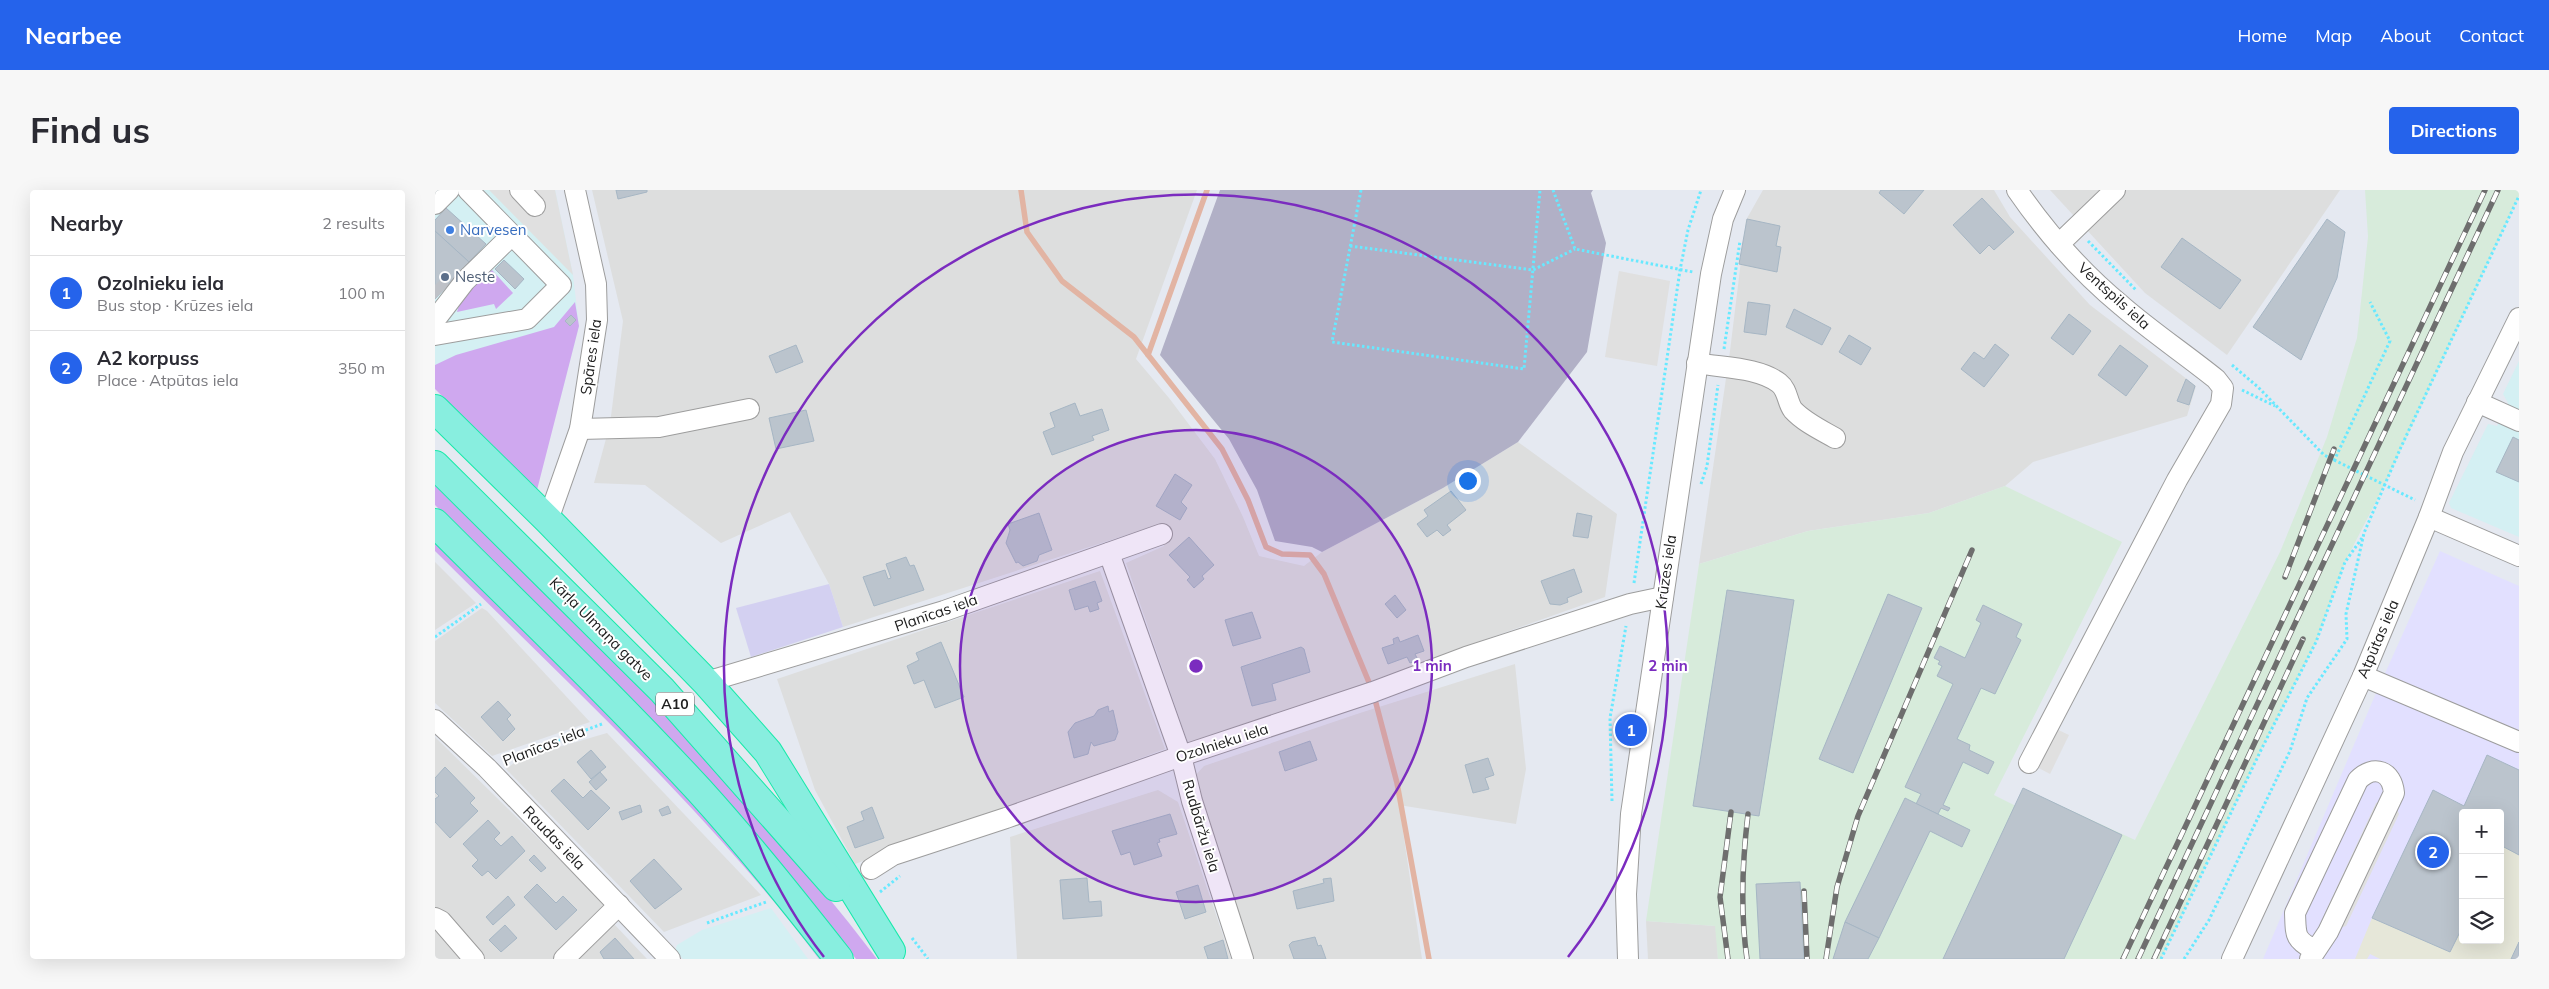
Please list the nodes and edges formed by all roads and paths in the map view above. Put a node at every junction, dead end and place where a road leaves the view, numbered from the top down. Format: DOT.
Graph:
graph roads {
  1 [pos="449,190"];
  2 [pos="468,190"];
  3 [pos="520,190"];
  4 [pos="575,190"];
  5 [pos="1361,190"];
  6 [pos="1540,190"];
  7 [pos="1553,190"];
  8 [pos="1701,190"];
  9 [pos="1735,190"];
  10 [pos="2017,190"];
  11 [pos="2115,190"];
  12 [pos="2519,196"];
  13 [pos="435,204"];
  14 [pos="535,206"];
  15 [pos="2076,229"];
  16 [pos="512,234"];
  17 [pos="2059,244"];
  18 [pos="1350,246"];
  19 [pos="1575,250"];
  20 [pos="1533,270"];
  21 [pos="1680,270"];
  22 [pos="1711,274"];
  23 [pos="2138,291"];
  24 [pos="2370,302"];
  25 [pos="2519,318"];
  26 [pos="435,320"];
  27 [pos="435,335"];
  28 [pos="1697,363"];
  29 [pos="2229,363"];
  30 [pos="2230,388"];
  31 [pos="2477,402"];
  32 [pos="2277,407"];
  33 [pos="749,409"];
  34 [pos="435,410"];
  35 [pos="2519,421"];
  36 [pos="580,429"];
  37 [pos="1835,438"];
  38 [pos="2334,461"];
  39 [pos="435,465"];
  40 [pos="2384,486"];
  41 [pos="2429,517"];
  42 [pos="548,520"];
  43 [pos="435,524"];
  44 [pos="1162,534"];
  45 [pos="2363,537"];
  46 [pos="1109,553"];
  47 [pos="2519,556"];
  48 [pos="474,597"];
  49 [pos="1663,597"];
  50 [pos="481,604"];
  51 [pos="1631,604"];
  52 [pos="488,610"];
  53 [pos="435,637"];
  54 [pos="2363,676"];
  55 [pos="706,682"];
  56 [pos="595,717"];
  57 [pos="435,720"];
  58 [pos="602,724"];
  59 [pos="609,731"];
  60 [pos="2519,742"];
  61 [pos="1181,756"];
  62 [pos="2029,763"];
  63 [pos="487,768"];
  64 [pos="1612,806"];
  65 [pos="871,869"];
  66 [pos="761,894"];
  67 [pos="619,905"];
  68 [pos="435,918"];
  69 [pos="707,923"];
  70 [pos="2312,954"];
  71 [pos="894,955"];
  72 [pos="474,959"];
  73 [pos="565,959"];
  74 [pos="670,959"];
  75 [pos="839,959"];
  76 [pos="1243,959"];
  77 [pos="1628,959"];
  78 [pos="2161,959"];
  79 [pos="2184,959"];
  80 [pos="2232,959"];
  1 -- 13 [label="street"];
  2 -- 16 [label="street"];
  3 -- 14 [label="street"];
  4 -- 36 [label="street, Spāres iela"];
  5 -- 18 [label="path"];
  6 -- 20 [label="path"];
  7 -- 19 [label="path"];
  8 -- 21 [label="path"];
  9 -- 22 [label="street, Krūzes iela"];
  10 -- 17 [label="street, Ventspils iela"];
  11 -- 15 [label="street"];
  12 -- 40 [label="path"];
  15 -- 17 [label="street"];
  15 -- 23 [label="path"];
  16 -- 26 [label="street"];
  16 -- 27 [label="street"];
  17 -- 30 [label="street, Ventspils iela"];
  18 -- 20 [label="path"];
  18 -- 20 [label="path"];
  19 -- 20 [label="path"];
  19 -- 21 [label="path"];
  21 -- 22 [label="path"];
  21 -- 51 [label="path"];
  22 -- 28 [label="street, Krūzes iela"];
  24 -- 38 [label="path"];
  25 -- 31 [label="street, Atpūtas iela"];
  28 -- 37 [label="street"];
  28 -- 49 [label="street, Krūzes iela"];
  29 -- 32 [label="path"];
  30 -- 32 [label="path"];
  30 -- 62 [label="street"];
  31 -- 35 [label="street"];
  31 -- 41 [label="street, Atpūtas iela"];
  32 -- 38 [label="path"];
  33 -- 36 [label="street"];
  34 -- 42 [label="highway"];
  36 -- 42 [label="street, Spāres iela"];
  38 -- 40 [label="path"];
  39 -- 71 [label="highway, Kārļa Ulmaņa gatve / A10"];
  40 -- 41 [label="path"];
  40 -- 45 [label="path"];
  41 -- 47 [label="street"];
  41 -- 54 [label="street, Atpūtas iela"];
  42 -- 55 [label="highway"];
  43 -- 75 [label="highway, A10"];
  44 -- 46 [label="street, Planīcas iela"];
  45 -- 78 [label="path"];
  45 -- 79 [label="path"];
  46 -- 55 [label="street, Planīcas iela"];
  46 -- 61 [label="street, Rudbāržu iela"];
  48 -- 50 [label="path"];
  49 -- 51 [label="street, Ozolnieku iela"];
  49 -- 77 [label="street, Krūzes iela"];
  50 -- 52 [label="path"];
  50 -- 53 [label="path"];
  51 -- 61 [label="street, Ozolnieku iela"];
  51 -- 64 [label="path"];
  54 -- 60 [label="street"];
  54 -- 80 [label="street, Atpūtas iela"];
  55 -- 71 [label="highway"];
  56 -- 58 [label="path"];
  57 -- 63 [label="street, Raudas iela"];
  58 -- 59 [label="path"];
  58 -- 63 [label="path, Planīcas iela"];
  61 -- 65 [label="street, Ozolnieku iela"];
  61 -- 76 [label="street, Rudbāržu iela"];
  63 -- 67 [label="street, Raudas iela"];
  66 -- 69 [label="path"];
  67 -- 73 [label="street"];
  67 -- 74 [label="street, Raudas iela"];
  68 -- 72 [label="street"];
  70 -- 70 [label="street"];
}
